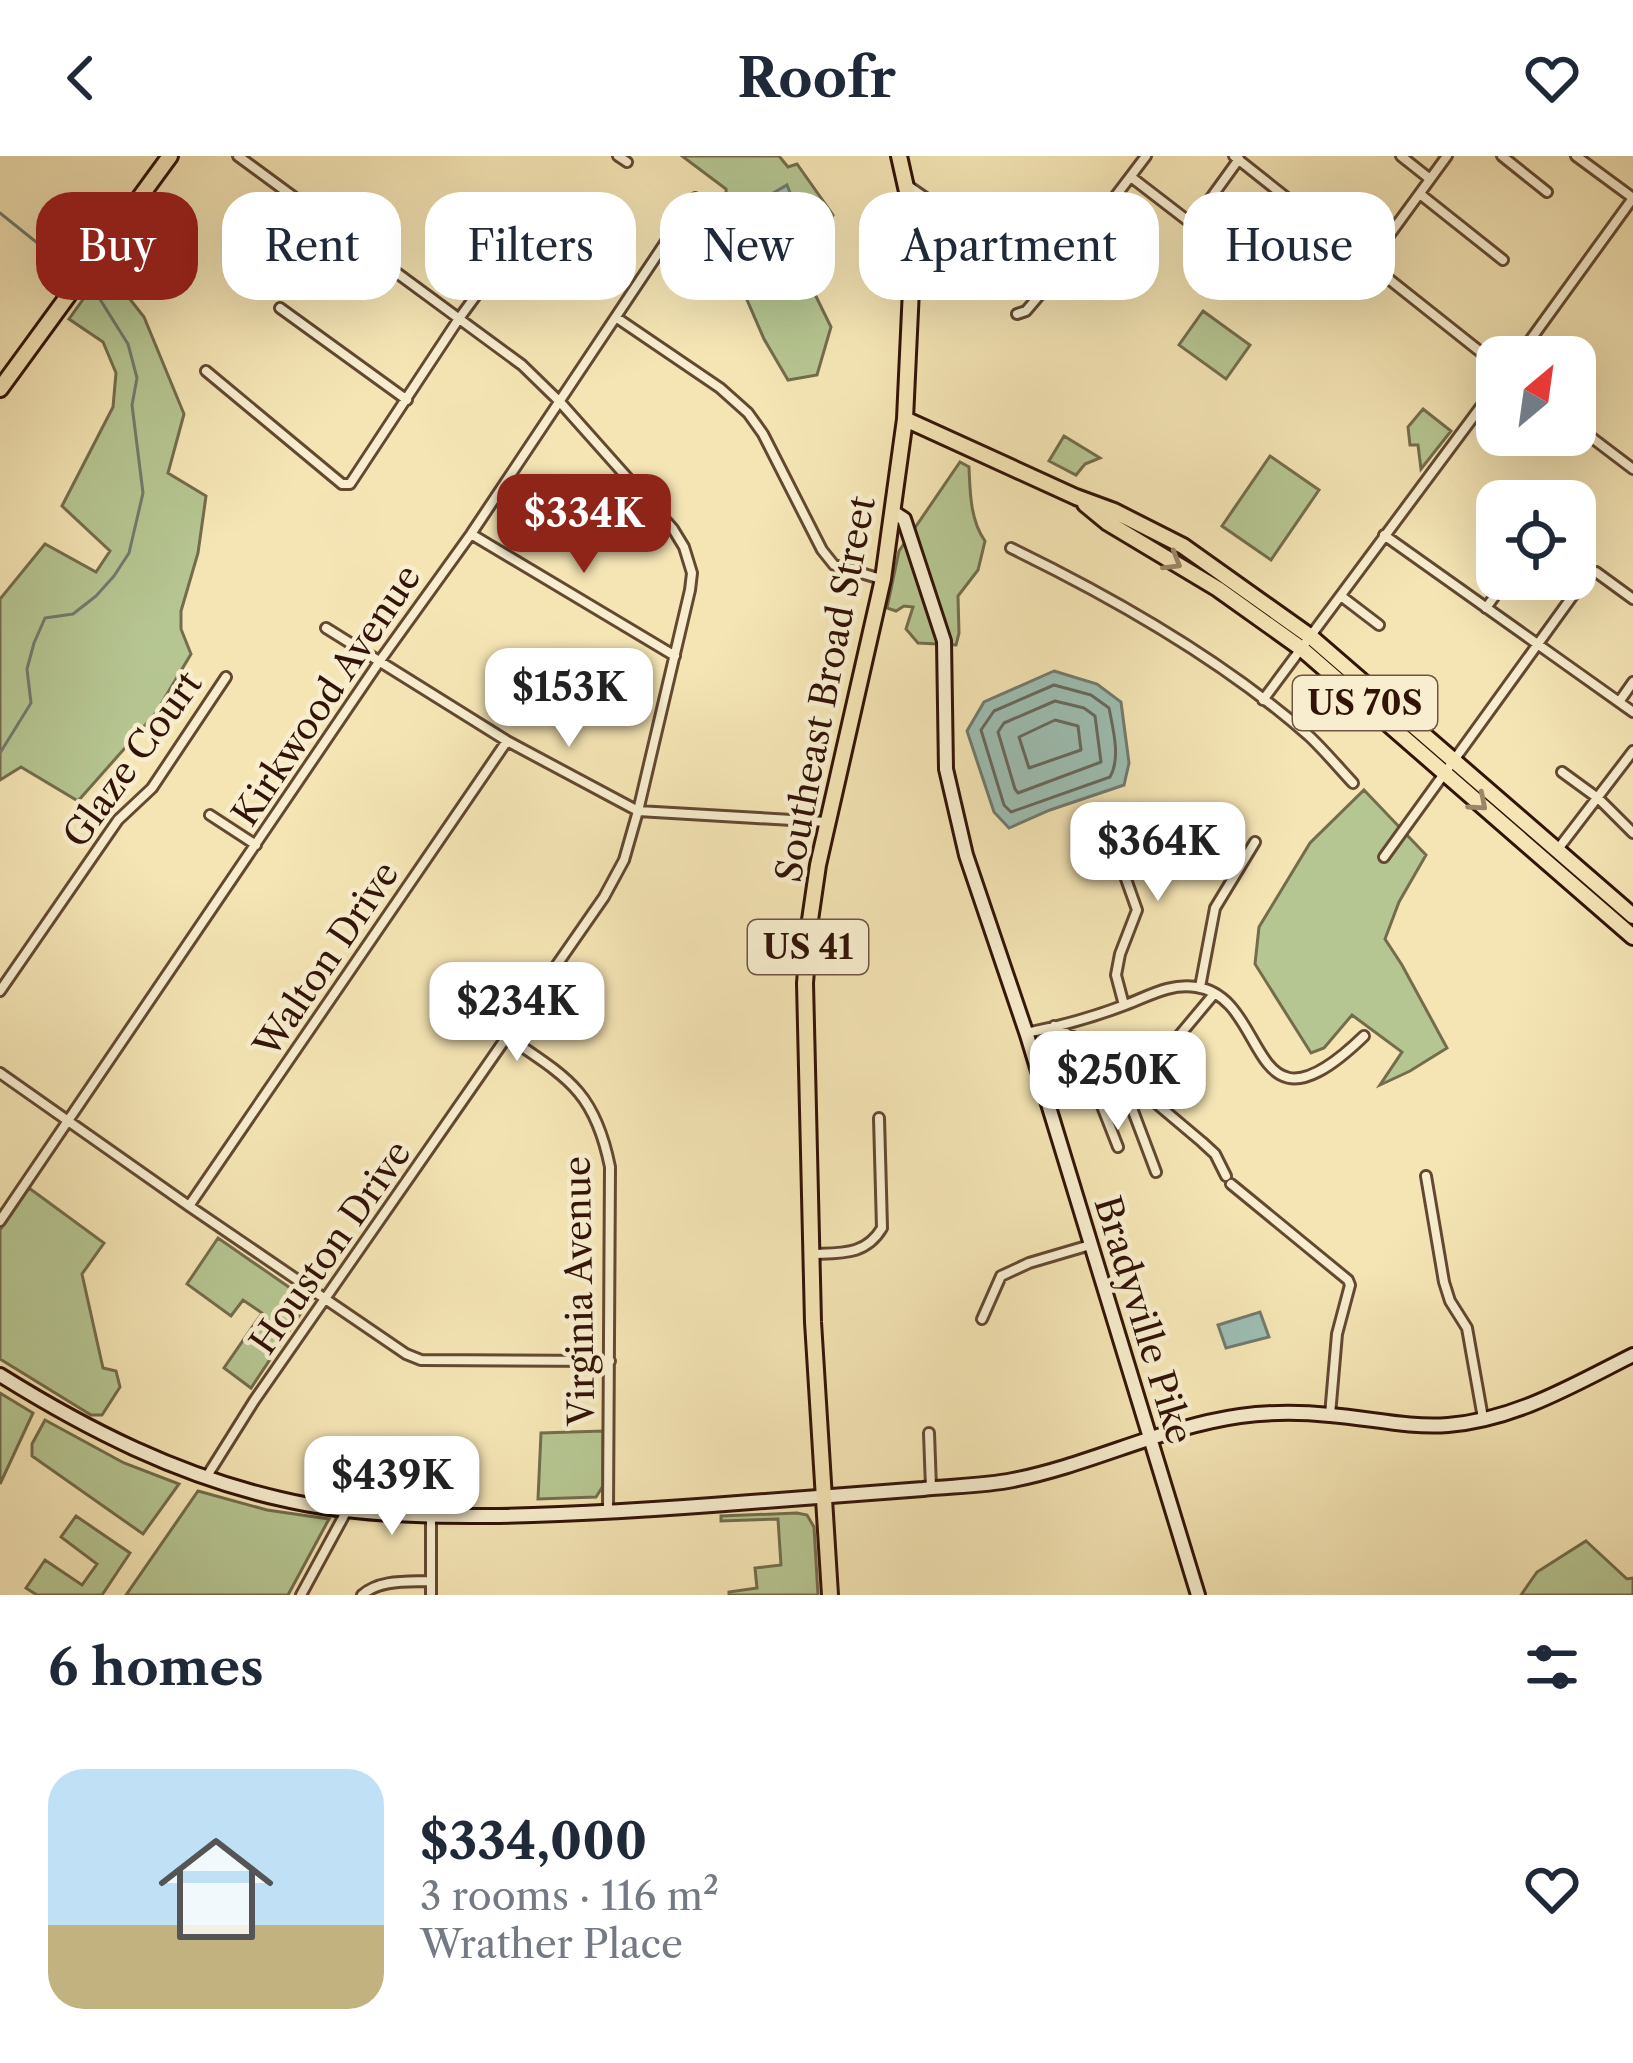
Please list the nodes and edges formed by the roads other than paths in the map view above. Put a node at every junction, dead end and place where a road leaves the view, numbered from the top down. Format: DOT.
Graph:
graph roads {
  1 [pos="170,156"];
  2 [pos="238,156"];
  3 [pos="899,156"];
  4 [pos="1146,156"];
  5 [pos="1400,156"];
  6 [pos="1447,156"];
  7 [pos="1502,156"];
  8 [pos="1576,156"];
  9 [pos="1237,158"];
  10 [pos="1130,177"];
  11 [pos="1430,178"];
  12 [pos="906,184"];
  13 [pos="917,192"];
  14 [pos="1119,192"];
  15 [pos="1280,192"];
  16 [pos="1547,192"];
  17 [pos="1420,194"];
  18 [pos="1633,198"];
  19 [pos="1395,228"];
  20 [pos="660,252"];
  21 [pos="1503,260"];
  22 [pos="1395,284"];
  23 [pos="473,300"];
  24 [pos="1035,300"];
  25 [pos="280,308"];
  26 [pos="1017,314"];
  27 [pos="617,318"];
  28 [pos="458,320"];
  29 [pos="1533,336"];
  30 [pos="1476,347"];
  31 [pos="206,371"];
  32 [pos="0,389"];
  33 [pos="406,400"];
  34 [pos="560,402"];
  35 [pos="1476,413"];
  36 [pos="904,418"];
  37 [pos="1596,440"];
  38 [pos="1633,469"];
  39 [pos="893,512"];
  40 [pos="471,534"];
  41 [pos="1384,535"];
  42 [pos="1011,548"];
  43 [pos="883,579"];
  44 [pos="1341,596"];
  45 [pos="1633,599"];
  46 [pos="1492,600"];
  47 [pos="1486,608"];
  48 [pos="1379,625"];
  49 [pos="326,628"];
  50 [pos="1307,643"];
  51 [pos="1538,644"];
  52 [pos="675,656"];
  53 [pos="379,662"];
  54 [pos="226,676"];
  55 [pos="1633,682"];
  56 [pos="1263,700"];
  57 [pos="1619,702"];
  58 [pos="1633,712"];
  59 [pos="507,741"];
  60 [pos="1633,751"];
  61 [pos="1454,759"];
  62 [pos="1562,772"];
  63 [pos="1444,773"];
  64 [pos="1353,783"];
  65 [pos="1599,799"];
  66 [pos="638,811"];
  67 [pos="210,815"];
  68 [pos="1103,817"];
  69 [pos="828,822"];
  70 [pos="1633,833"];
  71 [pos="1255,842"];
  72 [pos="256,845"];
  73 [pos="1557,850"];
  74 [pos="1384,857"];
  75 [pos="1633,916"];
  76 [pos="1633,937"];
  77 [pos="1201,987"];
  78 [pos="0,992"];
  79 [pos="1214,994"];
  80 [pos="1124,1005"];
  81 [pos="1053,1025"];
  82 [pos="1026,1033"];
  83 [pos="1364,1036"];
  84 [pos="509,1038"];
  85 [pos="1168,1049"];
  86 [pos="1100,1056"];
  87 [pos="0,1073"];
  88 [pos="1134,1084"];
  89 [pos="879,1118"];
  90 [pos="70,1121"];
  91 [pos="1118,1147"];
  92 [pos="1156,1172"];
  93 [pos="1426,1176"];
  94 [pos="189,1206"];
  95 [pos="0,1221"];
  96 [pos="1090,1245"];
  97 [pos="812,1254"];
  98 [pos="327,1300"];
  99 [pos="982,1319"];
  100 [pos="1633,1355"];
  101 [pos="610,1361"];
  102 [pos="0,1376"];
  103 [pos="1330,1415"];
  104 [pos="1483,1420"];
  105 [pos="929,1433"];
  106 [pos="1149,1440"];
  107 [pos="206,1478"];
  108 [pos="931,1488"];
  109 [pos="823,1497"];
  110 [pos="346,1510"];
  111 [pos="608,1513"];
  112 [pos="431,1516"];
  113 [pos="430,1581"];
  114 [pos="301,1595"];
  115 [pos="362,1595"];
  116 [pos="431,1595"];
  117 [pos="830,1595"];
  118 [pos="1198,1595"];
  1 -- 32 [label="main road"];
  2 -- 28 [label="street"];
  3 -- 12 [label="main road, Southeast Broad Street / US 41"];
  4 -- 10 [label="street"];
  5 -- 11 [label="street"];
  6 -- 11 [label="street"];
  7 -- 16 [label="street"];
  8 -- 18 [label="street"];
  9 -- 10 [label="street"];
  9 -- 15 [label="street"];
  10 -- 14 [label="street"];
  11 -- 17 [label="street"];
  12 -- 13 [label="street"];
  12 -- 36 [label="main road, Southeast Broad Street / US 41"];
  17 -- 19 [label="street"];
  17 -- 21 [label="street"];
  18 -- 29 [label="street"];
  20 -- 27 [label="street, Kirkwood Avenue"];
  22 -- 30 [label="street"];
  23 -- 28 [label="street"];
  24 -- 26 [label="street"];
  25 -- 33 [label="street"];
  27 -- 34 [label="street, Kirkwood Avenue"];
  27 -- 43 [label="street"];
  28 -- 33 [label="street"];
  28 -- 34 [label="street"];
  31 -- 33 [label="street"];
  34 -- 40 [label="street, Kirkwood Avenue"];
  34 -- 52 [label="street, Houston Drive"];
  35 -- 41 [label="street"];
  36 -- 39 [label="main road, Southeast Broad Street / US 41"];
  36 -- 50 [label="main road, US 70S"];
  37 -- 38 [label="street"];
  39 -- 43 [label="main road, Southeast Broad Street / US 41"];
  39 -- 82 [label="main road, Bradyville Pike"];
  40 -- 52 [label="street"];
  40 -- 53 [label="street, Kirkwood Avenue"];
  41 -- 44 [label="street"];
  41 -- 47 [label="street"];
  42 -- 56 [label="street"];
  43 -- 69 [label="main road, Southeast Broad Street / US 41"];
  44 -- 48 [label="street"];
  44 -- 50 [label="street"];
  45 -- 51 [label="street"];
  46 -- 47 [label="street"];
  47 -- 51 [label="street"];
  49 -- 53 [label="street"];
  50 -- 56 [label="street"];
  50 -- 61 [label="main road, US 70S"];
  50 -- 63 [label="main road, US 70S"];
  51 -- 57 [label="street"];
  51 -- 61 [label="street"];
  52 -- 66 [label="street, Houston Drive"];
  53 -- 59 [label="street"];
  53 -- 72 [label="street, Kirkwood Avenue"];
  54 -- 78 [label="street, Glaze Court"];
  55 -- 57 [label="street"];
  56 -- 64 [label="street"];
  57 -- 58 [label="street"];
  59 -- 66 [label="street"];
  59 -- 94 [label="street, Walton Drive"];
  60 -- 65 [label="street"];
  61 -- 63 [label="street"];
  61 -- 73 [label="main road, US 70S"];
  62 -- 65 [label="street"];
  63 -- 74 [label="street"];
  63 -- 76 [label="main road, US 70S, one-way"];
  65 -- 70 [label="street"];
  65 -- 73 [label="street"];
  66 -- 69 [label="street"];
  66 -- 84 [label="street, Houston Drive"];
  67 -- 72 [label="street"];
  68 -- 80 [label="street"];
  69 -- 97 [label="main road, Southeast Broad Street / US 41"];
  71 -- 77 [label="street"];
  72 -- 90 [label="street, Kirkwood Avenue"];
  73 -- 75 [label="main road, US 70S"];
  77 -- 79 [label="street"];
  77 -- 80 [label="street"];
  79 -- 83 [label="street"];
  79 -- 85 [label="street"];
  80 -- 81 [label="street"];
  81 -- 82 [label="street"];
  81 -- 86 [label="street"];
  82 -- 96 [label="main road, Bradyville Pike"];
  84 -- 98 [label="street, Houston Drive"];
  84 -- 101 [label="street, Virginia Avenue"];
  86 -- 88 [label="street"];
  86 -- 91 [label="street"];
  87 -- 90 [label="street"];
  88 -- 92 [label="street"];
  88 -- 103 [label="street"];
  89 -- 97 [label="street"];
  90 -- 94 [label="street"];
  90 -- 95 [label="street, Kirkwood Avenue"];
  93 -- 104 [label="street"];
  94 -- 98 [label="street"];
  96 -- 99 [label="street"];
  96 -- 106 [label="main road, Bradyville Pike"];
  97 -- 109 [label="main road, Southeast Broad Street / US 41"];
  98 -- 101 [label="street"];
  98 -- 107 [label="street, Houston Drive"];
  100 -- 104 [label="main road"];
  101 -- 111 [label="street, Virginia Avenue"];
  102 -- 107 [label="main road"];
  103 -- 104 [label="main road"];
  103 -- 106 [label="main road"];
  105 -- 108 [label="street"];
  106 -- 108 [label="main road"];
  106 -- 118 [label="main road, Bradyville Pike"];
  107 -- 110 [label="main road"];
  108 -- 109 [label="main road"];
  109 -- 111 [label="main road"];
  109 -- 117 [label="main road, Southeast Broad Street / US 41"];
  110 -- 112 [label="main road"];
  110 -- 114 [label="street"];
  111 -- 112 [label="main road"];
  112 -- 113 [label="street"];
  113 -- 115 [label="street"];
  113 -- 116 [label="street"];
}
